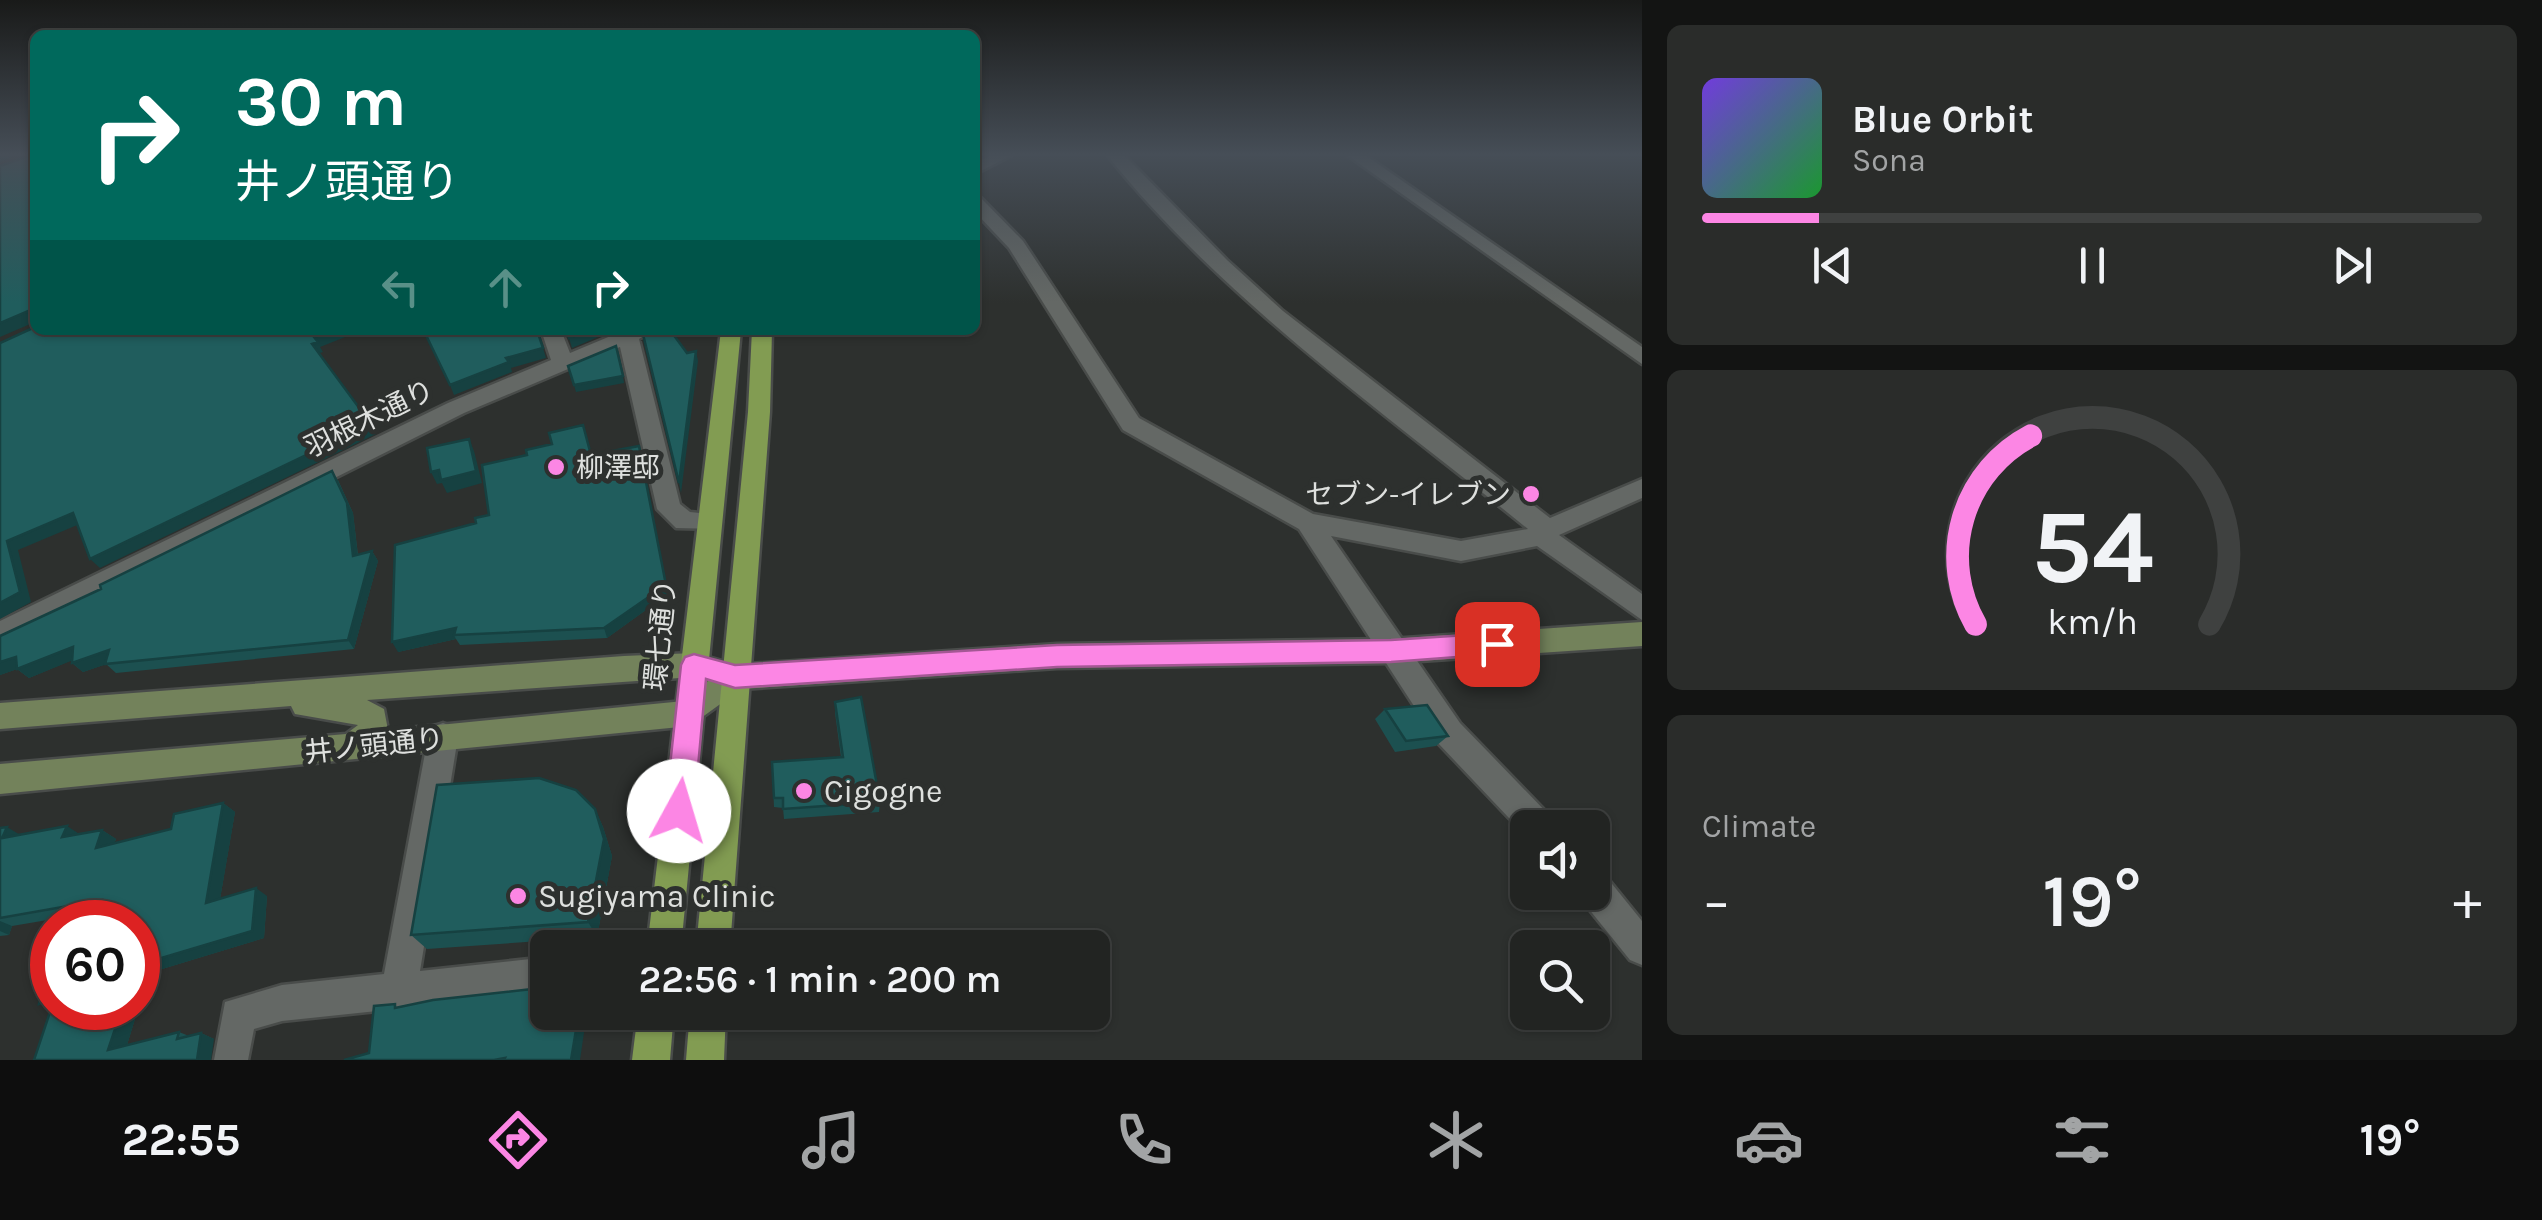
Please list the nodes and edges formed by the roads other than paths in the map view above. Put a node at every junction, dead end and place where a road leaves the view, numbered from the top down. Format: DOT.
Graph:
graph roads {
  1 [pos="1163,204"];
  2 [pos="1425,204"];
  3 [pos="980,207"];
  4 [pos="553,335"];
  5 [pos="630,335"];
  6 [pos="635,335"];
  7 [pos="730,335"];
  8 [pos="762,335"];
  9 [pos="1642,357"];
  10 [pos="562,362"];
  11 [pos="1642,488"];
  12 [pos="710,522"];
  13 [pos="1308,522"];
  14 [pos="1544,533"];
  15 [pos="1642,608"];
  16 [pos="0,634"];
  17 [pos="1642,634"];
  18 [pos="1391,651"];
  19 [pos="694,665"];
  20 [pos="735,676"];
  21 [pos="246,698"];
  22 [pos="690,713"];
  23 [pos="0,716"];
  24 [pos="443,737"];
  25 [pos="354,746"];
  26 [pos="0,779"];
  27 [pos="1523,810"];
  28 [pos="1610,908"];
  29 [pos="666,930"];
  30 [pos="714,930"];
  31 [pos="1642,948"];
  32 [pos="530,976"];
  33 [pos="398,991"];
  34 [pos="654,1030"];
  35 [pos="707,1030"];
  36 [pos="231,1058"];
  37 [pos="651,1060"];
  38 [pos="705,1060"];
  1 -- 14 [label="street"];
  2 -- 9 [label="street"];
  3 -- 13 [label="street"];
  4 -- 10 [label="street"];
  5 -- 10 [label="street, 羽根木通り"];
  6 -- 12 [label="street"];
  7 -- 12 [label="main road, 環七通り"];
  8 -- 20 [label="main road"];
  10 -- 16 [label="street, 羽根木通り"];
  11 -- 14 [label="street"];
  12 -- 19 [label="main road, 環七通り"];
  13 -- 14 [label="street"];
  13 -- 18 [label="street"];
  14 -- 15 [label="street"];
  17 -- 18 [label="main road, 井ノ頭通り"];
  18 -- 20 [label="main road, 井ノ頭通り"];
  18 -- 27 [label="street"];
  19 -- 20 [label="main road, 井ノ頭通り"];
  19 -- 21 [label="main road, 井ノ頭通り"];
  19 -- 22 [label="main road, 環七通り"];
  20 -- 22 [label="main road"];
  20 -- 30 [label="main road"];
  21 -- 23 [label="main road, 井ノ頭通り"];
  21 -- 25 [label="main road"];
  22 -- 24 [label="main road, 井ノ頭通り"];
  22 -- 29 [label="main road, 環七通り"];
  24 -- 25 [label="main road, 井ノ頭通り"];
  24 -- 33 [label="street"];
  25 -- 26 [label="main road, 井ノ頭通り"];
  28 -- 31 [label="street"];
  32 -- 33 [label="street"];
  33 -- 36 [label="street"];
  34 -- 37 [label="main road"];
  35 -- 38 [label="main road"];
}
